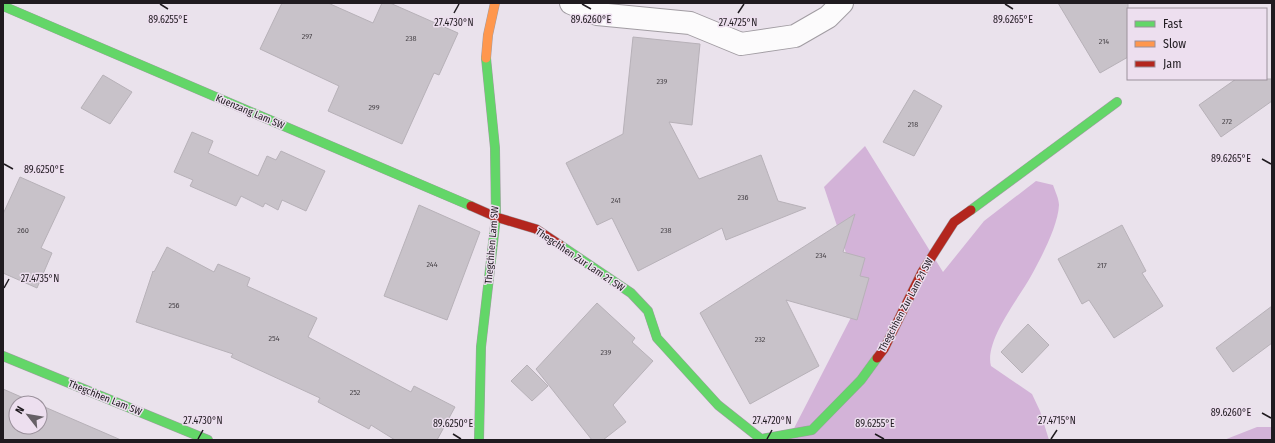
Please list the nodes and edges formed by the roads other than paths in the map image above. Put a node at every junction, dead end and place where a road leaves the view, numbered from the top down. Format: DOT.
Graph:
graph roads {
  1 [pos="494,3"];
  2 [pos="572,3"];
  3 [pos="842,3"];
  4 [pos="3,6"];
  5 [pos="1117,102"];
  6 [pos="496,218"];
  7 [pos="3,356"];
  8 [pos="208,440"];
  9 [pos="479,440"];
  1 -- 6 [label="street, Thegchhen Lam SW"];
  2 -- 3 [label="street"];
  4 -- 6 [label="street, Kuenzang Lam SW"];
  5 -- 6 [label="street, Thegchhen Zur Lam 21 SW"];
  6 -- 9 [label="street, Thegchhen Lam SW"];
  7 -- 8 [label="street, Thegchhen Lam SW"];
}
